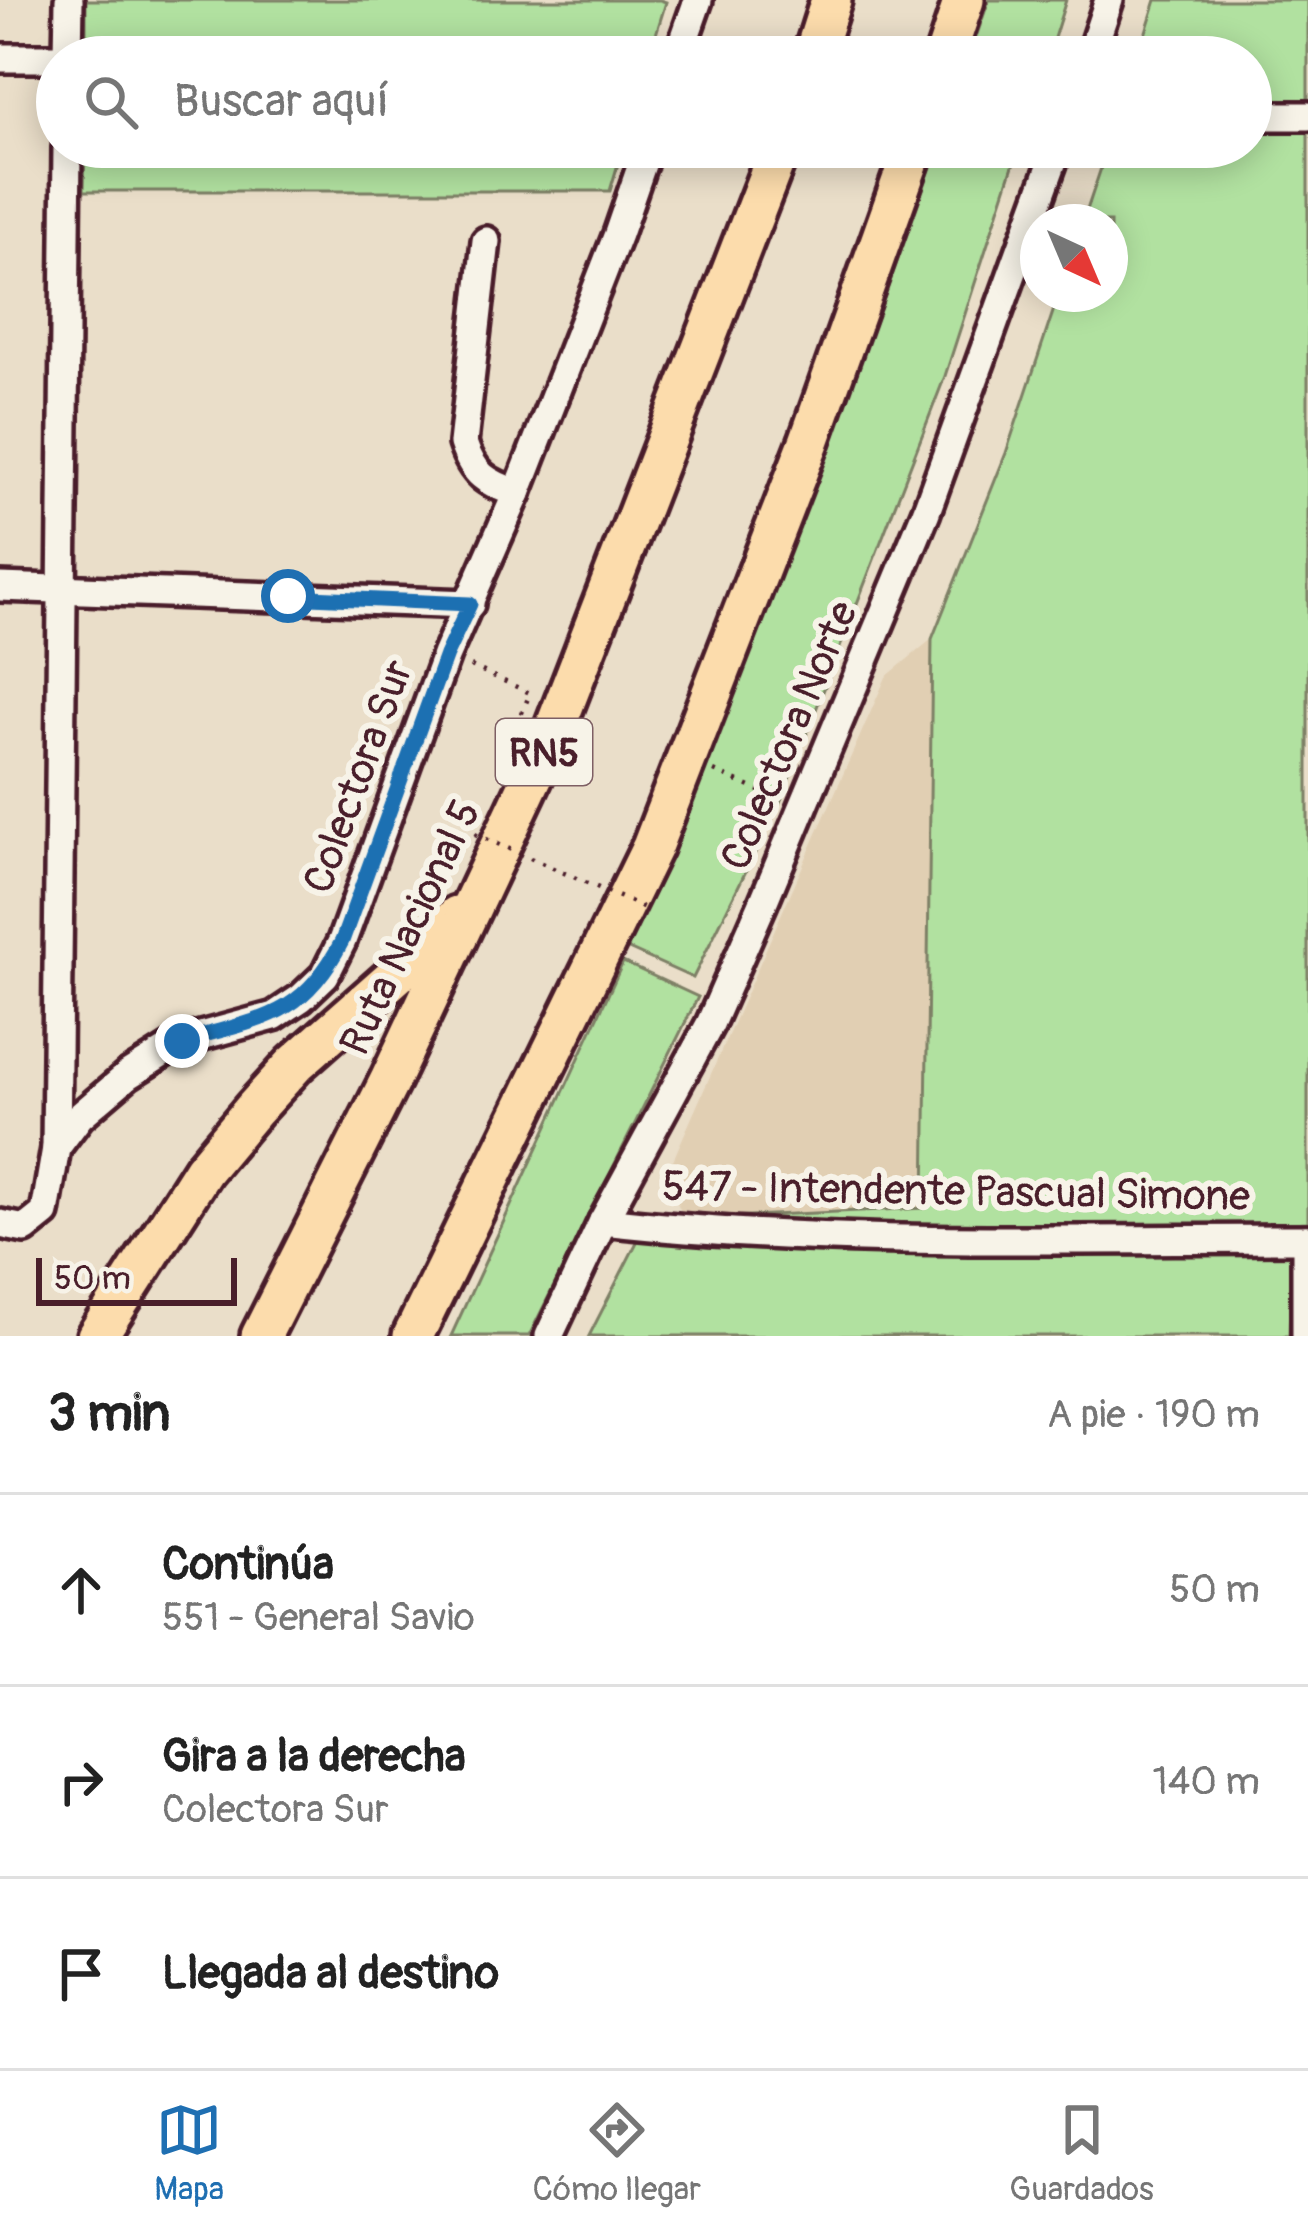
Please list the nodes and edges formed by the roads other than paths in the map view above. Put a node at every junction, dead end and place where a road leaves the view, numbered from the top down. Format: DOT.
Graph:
graph roads {
  1 [pos="69,0"];
  2 [pos="698,0"];
  3 [pos="831,0"];
  4 [pos="964,0"];
  5 [pos="1108,0"];
  6 [pos="68,36"];
  7 [pos="685,36"];
  8 [pos="820,36"];
  9 [pos="952,36"];
  10 [pos="1097,36"];
  11 [pos="0,58"];
  12 [pos="36,58"];
  13 [pos="1272,116"];
  14 [pos="1308,116"];
  15 [pos="67,168"];
  16 [pos="641,168"];
  17 [pos="772,168"];
  18 [pos="906,168"];
  19 [pos="1050,168"];
  20 [pos="486,241"];
  21 [pos="517,493"];
  22 [pos="61,586"];
  23 [pos="0,587"];
  24 [pos="470,604"];
  25 [pos="481,890"];
  26 [pos="56,1148"];
  27 [pos="603,1221"];
  28 [pos="12,1226"];
  29 [pos="1307,1239"];
  30 [pos="97,1336"];
  31 [pos="261,1336"];
  32 [pos="413,1336"];
  33 [pos="549,1336"];
  34 [pos="1306,1336"];
  1 -- 6 [label="street"];
  2 -- 7 [label="street"];
  3 -- 8 [label="highway"];
  4 -- 9 [label="highway"];
  5 -- 10 [label="street"];
  11 -- 12 [label="street"];
  13 -- 14 [label="street"];
  15 -- 22 [label="street"];
  16 -- 21 [label="street, Colectora Sur"];
  17 -- 25 [label="highway, Ruta Nacional 5 / RN5"];
  18 -- 32 [label="highway"];
  19 -- 27 [label="street, Colectora Norte"];
  20 -- 21 [label="street"];
  21 -- 24 [label="street, Colectora Sur"];
  22 -- 23 [label="street"];
  22 -- 24 [label="street"];
  22 -- 26 [label="street"];
  24 -- 26 [label="street, Colectora Sur"];
  25 -- 30 [label="highway"];
  25 -- 31 [label="highway, Ruta Nacional 5 / RN5"];
  26 -- 28 [label="street"];
  27 -- 29 [label="street, 547 - Intendente Pascual Simone"];
  27 -- 33 [label="street, Colectora Norte"];
  29 -- 34 [label="street"];
}
